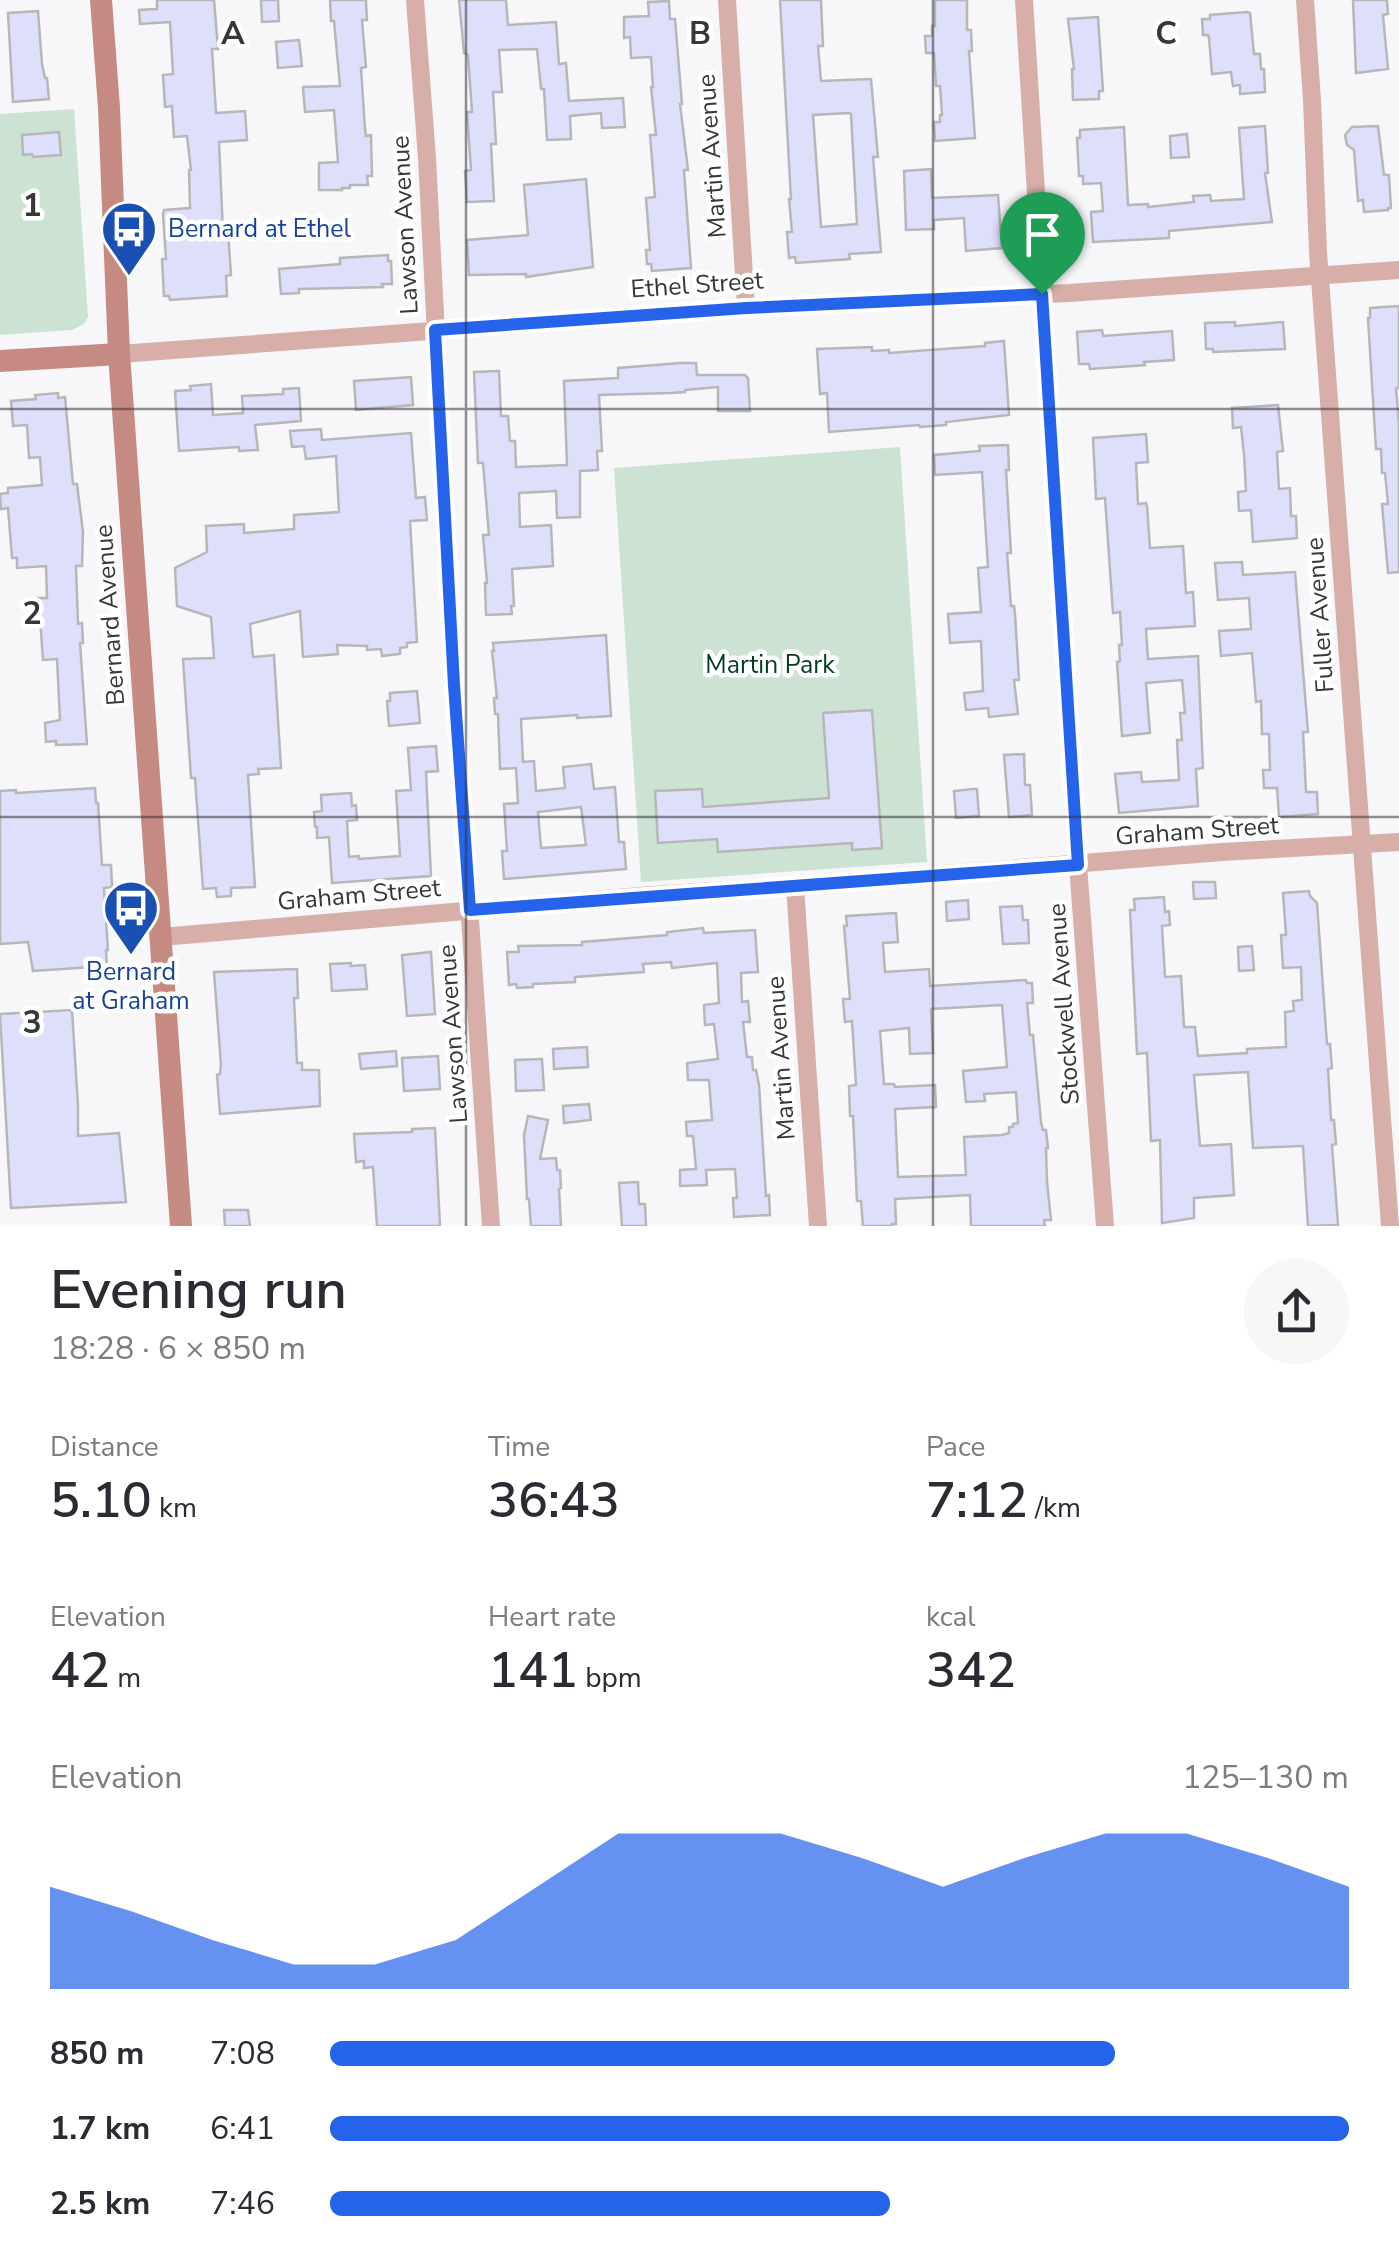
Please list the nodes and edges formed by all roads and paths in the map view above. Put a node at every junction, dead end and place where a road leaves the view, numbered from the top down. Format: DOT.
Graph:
graph roads {
  1 [pos="101,0"];
  2 [pos="416,0"];
  3 [pos="727,0"];
  4 [pos="1024,0"];
  5 [pos="1305,0"];
  6 [pos="1399,270"];
  7 [pos="1320,275"];
  8 [pos="1042,294"];
  9 [pos="746,308"];
  10 [pos="435,330"];
  11 [pos="119,354"];
  12 [pos="0,361"];
  13 [pos="1399,842"];
  14 [pos="1362,846"];
  15 [pos="1078,865"];
  16 [pos="795,886"];
  17 [pos="470,910"];
  18 [pos="161,937"];
  19 [pos="180,1226"];
  20 [pos="491,1226"];
  21 [pos="818,1226"];
  22 [pos="1105,1226"];
  23 [pos="1390,1226"];
  1 -- 11 [label="street, Bernard Avenue"];
  2 -- 10 [label="street, Lawson Avenue"];
  3 -- 9 [label="street, Martin Avenue"];
  4 -- 8 [label="street, Stockwell Avenue"];
  5 -- 7 [label="street, Fuller Avenue"];
  6 -- 7 [label="street, Ethel Street"];
  7 -- 8 [label="street, Ethel Street"];
  7 -- 14 [label="street, Fuller Avenue"];
  8 -- 9 [label="street, Ethel Street"];
  8 -- 15 [label="street, Stockwell Avenue"];
  9 -- 10 [label="street, Ethel Street"];
  10 -- 11 [label="street, Ethel Street"];
  10 -- 17 [label="street, Lawson Avenue"];
  11 -- 12 [label="street, Ethel Street"];
  11 -- 18 [label="street, Bernard Avenue"];
  13 -- 14 [label="street, Graham Street"];
  14 -- 15 [label="street, Graham Street"];
  14 -- 23 [label="street, Fuller Avenue"];
  15 -- 16 [label="street, Graham Street"];
  15 -- 22 [label="street, Stockwell Avenue"];
  16 -- 17 [label="street, Graham Street"];
  16 -- 21 [label="street, Martin Avenue"];
  17 -- 18 [label="street, Graham Street"];
  17 -- 20 [label="street, Lawson Avenue"];
  18 -- 19 [label="street, Bernard Avenue"];
}
